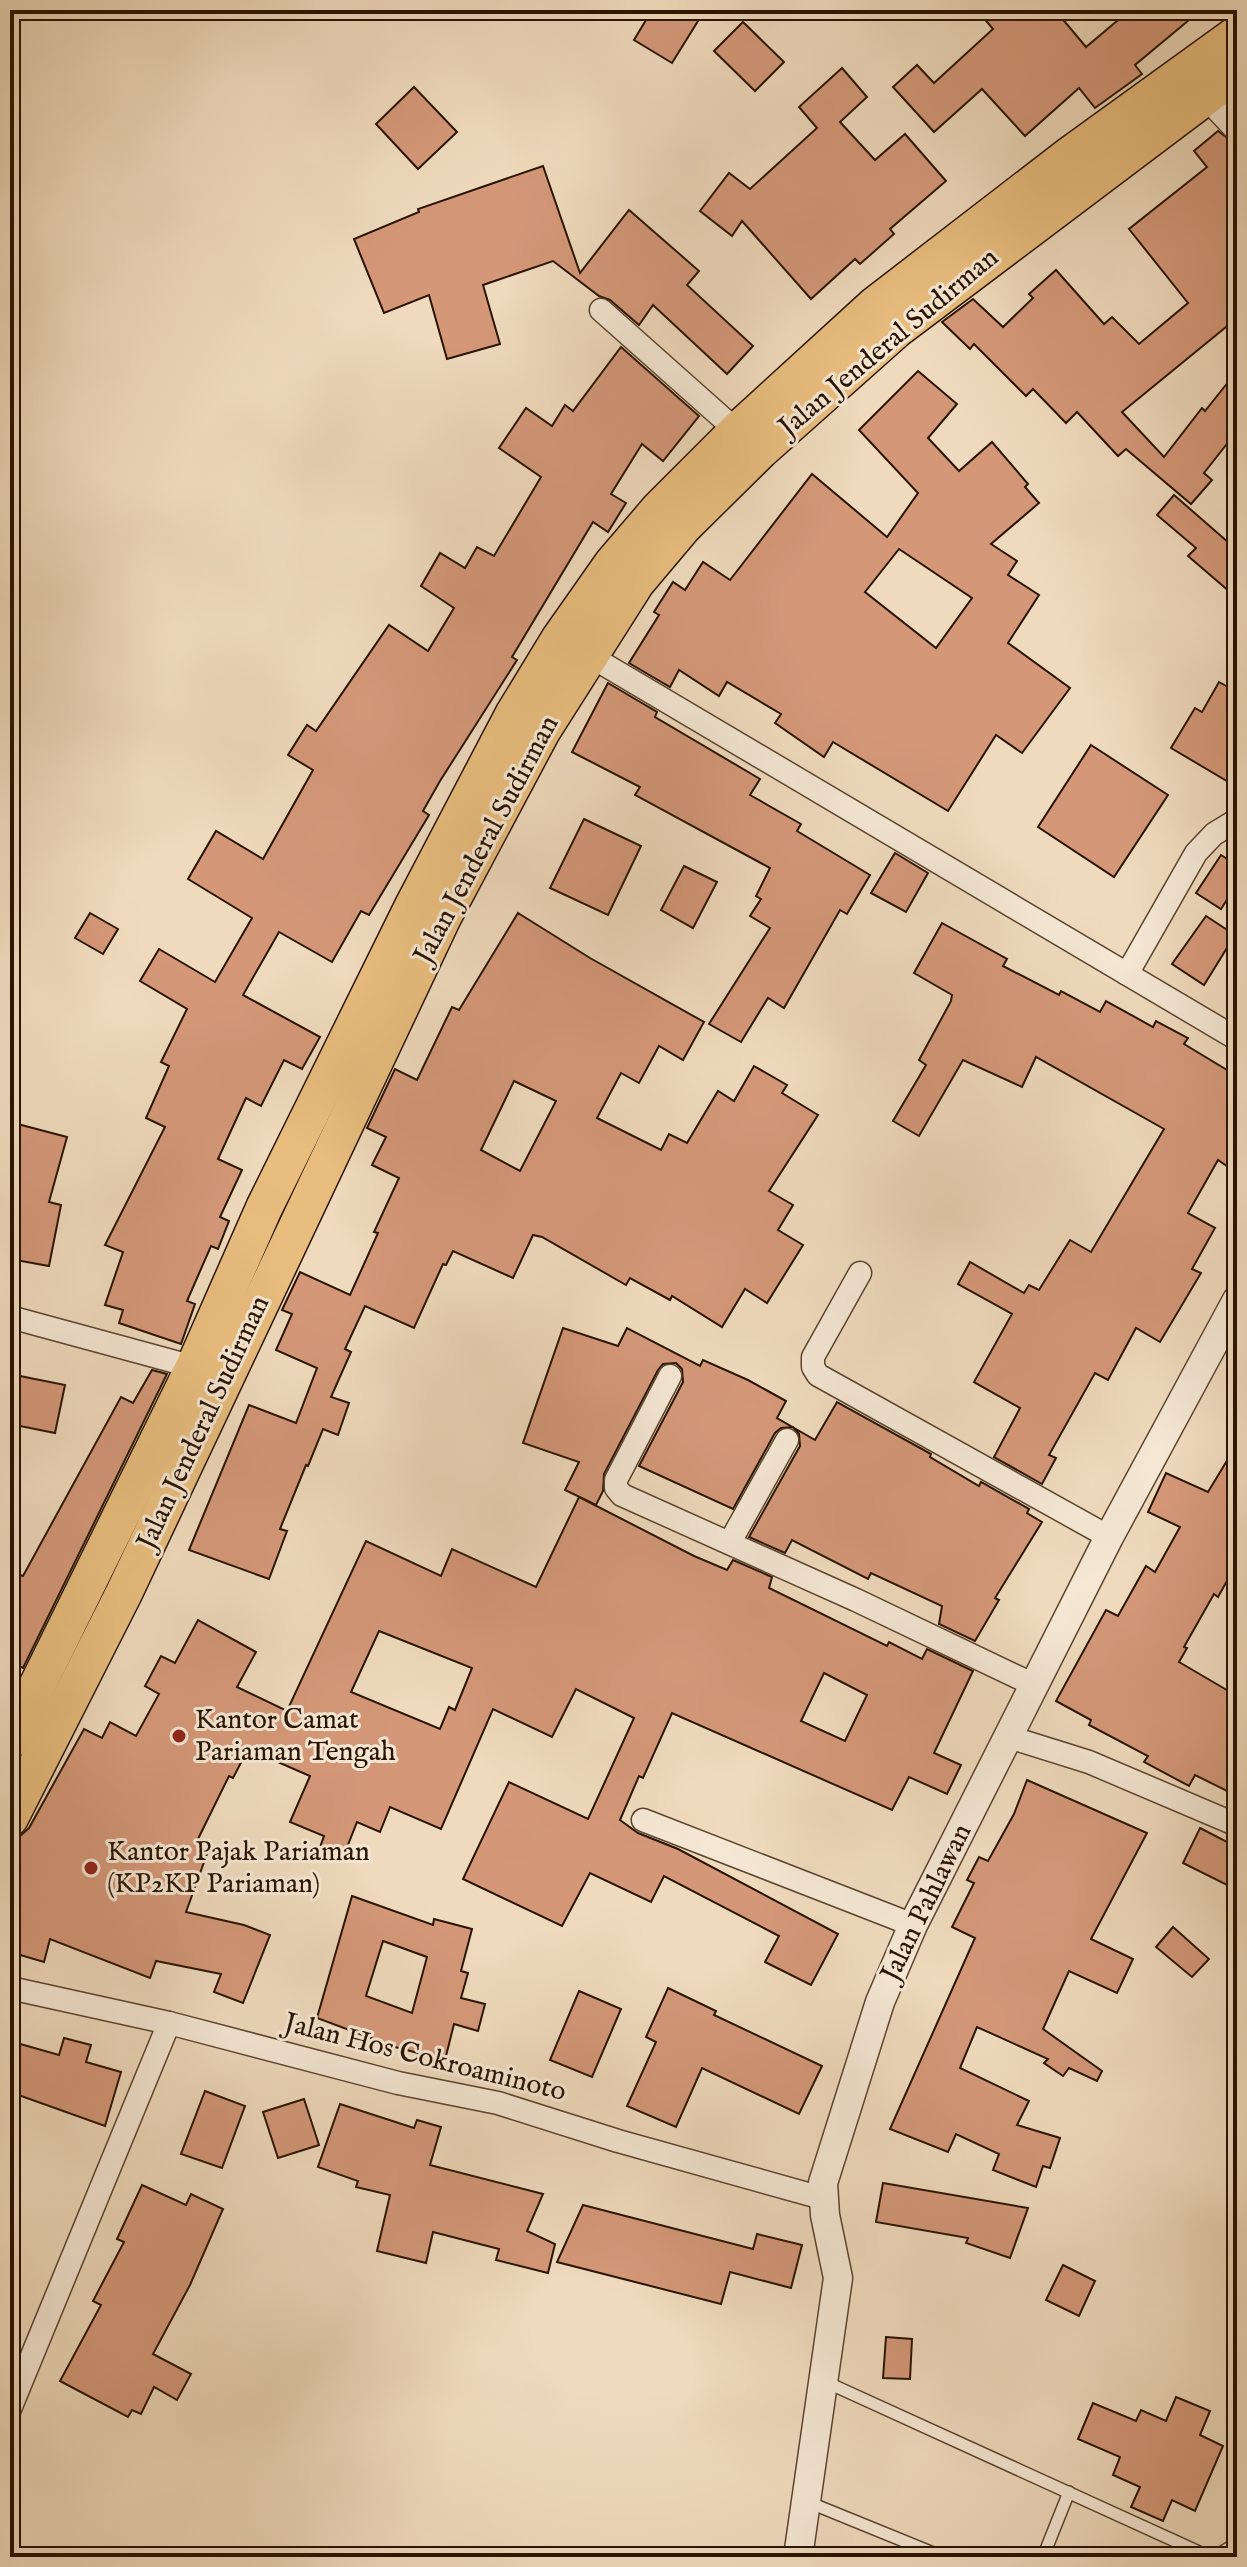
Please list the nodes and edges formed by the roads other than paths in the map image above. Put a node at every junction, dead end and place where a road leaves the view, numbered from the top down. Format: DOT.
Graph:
graph roads {
  1 [pos="1237,34"];
  2 [pos="1237,73"];
  3 [pos="1205,97"];
  4 [pos="1237,131"];
  5 [pos="1082,167"];
  6 [pos="601,310"];
  7 [pos="737,431"];
  8 [pos="590,656"];
  9 [pos="1237,820"];
  10 [pos="428,910"];
  11 [pos="1127,974"];
  12 [pos="1237,1039"];
  13 [pos="860,1273"];
  14 [pos="1237,1300"];
  15 [pos="10,1317"];
  16 [pos="194,1367"];
  17 [pos="670,1376"];
  18 [pos="787,1440"];
  19 [pos="1109,1537"];
  20 [pos="730,1542"];
  21 [pos="90,1576"];
  22 [pos="124,1593"];
  23 [pos="1034,1685"];
  24 [pos="1009,1737"];
  25 [pos="10,1741"];
  26 [pos="10,1818"];
  27 [pos="643,1820"];
  28 [pos="1237,1825"];
  29 [pos="913,1925"];
  30 [pos="10,1988"];
  31 [pos="169,2023"];
  32 [pos="822,2198"];
  33 [pos="825,2382"];
  34 [pos="10,2409"];
  35 [pos="1069,2492"];
  36 [pos="807,2501"];
  37 [pos="1237,2543"];
  38 [pos="798,2557"];
  39 [pos="943,2557"];
  40 [pos="1043,2557"];
  41 [pos="1212,2557"];
  1 -- 5 [label="main road, Jalan Jenderal Sudirman"];
  2 -- 3 [label="main road, Jalan Jenderal Sudirman"];
  3 -- 4 [label="street"];
  3 -- 5 [label="main road, Jalan Jenderal Sudirman"];
  5 -- 7 [label="main road, Jalan Jenderal Sudirman"];
  5 -- 8 [label="main road, Jalan Jenderal Sudirman"];
  6 -- 7 [label="street"];
  7 -- 10 [label="main road, Jalan Jenderal Sudirman"];
  8 -- 10 [label="main road, Jalan Jenderal Sudirman"];
  8 -- 11 [label="street"];
  9 -- 11 [label="street"];
  10 -- 16 [label="main road, Jalan Jenderal Sudirman"];
  10 -- 22 [label="main road, Jalan Jenderal Sudirman"];
  11 -- 12 [label="street"];
  13 -- 19 [label="street"];
  14 -- 19 [label="street, Jalan Pahlawan"];
  15 -- 16 [label="street"];
  16 -- 21 [label="main road, Jalan Jenderal Sudirman"];
  17 -- 20 [label="street"];
  18 -- 20 [label="street"];
  19 -- 23 [label="street, Jalan Pahlawan"];
  20 -- 23 [label="street"];
  21 -- 22 [label="main road"];
  21 -- 25 [label="main road, Jalan Jenderal Sudirman"];
  22 -- 26 [label="main road, Jalan Jenderal Sudirman"];
  23 -- 24 [label="street, Jalan Pahlawan"];
  24 -- 28 [label="street"];
  24 -- 29 [label="street, Jalan Pahlawan"];
  27 -- 29 [label="street"];
  29 -- 32 [label="street, Jalan Pahlawan"];
  30 -- 31 [label="street, Jalan Hos Cokroaminoto"];
  31 -- 32 [label="street, Jalan Hos Cokroaminoto"];
  31 -- 34 [label="street"];
  32 -- 33 [label="street, Jalan Pahlawan"];
  33 -- 35 [label="lane"];
  33 -- 36 [label="street, Jalan Pahlawan"];
  35 -- 40 [label="lane"];
  35 -- 41 [label="lane"];
  36 -- 38 [label="street, Jalan Pahlawan"];
  36 -- 39 [label="lane"];
  37 -- 41 [label="lane"];
}
